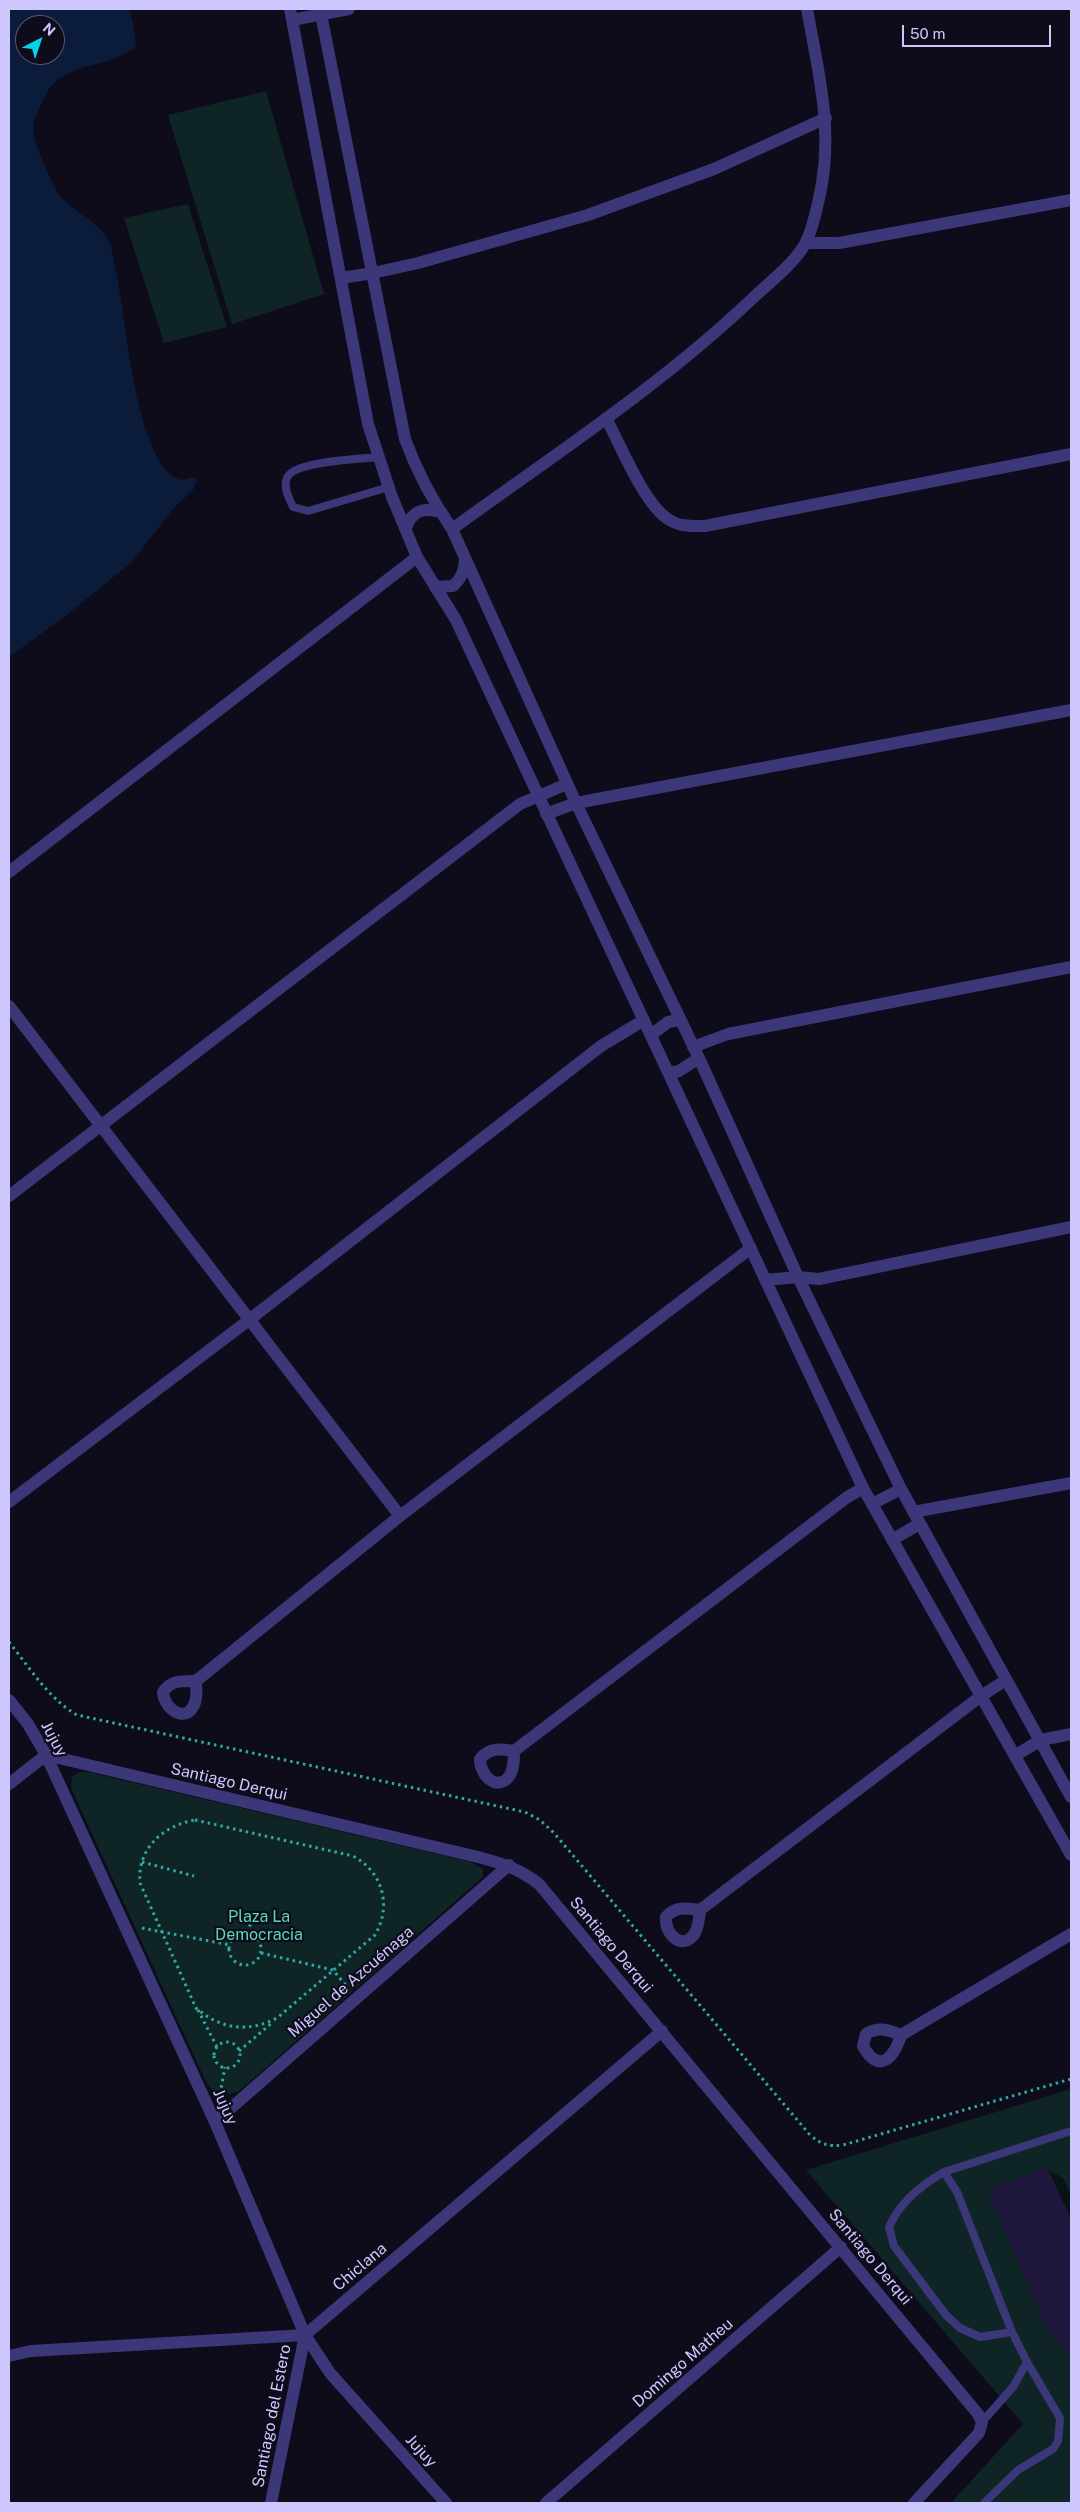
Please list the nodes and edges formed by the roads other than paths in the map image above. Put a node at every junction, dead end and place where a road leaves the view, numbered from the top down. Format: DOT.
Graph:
graph roads {
  1 [pos="350,9"];
  2 [pos="807,9"];
  3 [pos="320,12"];
  4 [pos="291,14"];
  5 [pos="826,118"];
  6 [pos="1071,200"];
  7 [pos="806,243"];
  8 [pos="373,274"];
  9 [pos="341,278"];
  10 [pos="606,418"];
  11 [pos="1071,454"];
  12 [pos="379,458"];
  13 [pos="389,487"];
  14 [pos="440,512"];
  15 [pos="406,528"];
  16 [pos="452,529"];
  17 [pos="417,557"];
  18 [pos="465,559"];
  19 [pos="435,587"];
  20 [pos="1071,710"];
  21 [pos="568,784"];
  22 [pos="538,796"];
  23 [pos="576,803"];
  24 [pos="546,814"];
  25 [pos="9,872"];
  26 [pos="1071,967"];
  27 [pos="9,1006"];
  28 [pos="644,1020"];
  29 [pos="680,1020"];
  30 [pos="651,1035"];
  31 [pos="696,1053"];
  32 [pos="668,1073"];
  33 [pos="100,1126"];
  34 [pos="9,1196"];
  35 [pos="1071,1227"];
  36 [pos="751,1248"];
  37 [pos="798,1277"];
  38 [pos="766,1280"];
  39 [pos="249,1320"];
  40 [pos="1071,1483"];
  41 [pos="863,1488"];
  42 [pos="901,1489"];
  43 [pos="9,1502"];
  44 [pos="872,1504"];
  45 [pos="912,1512"];
  46 [pos="400,1516"];
  47 [pos="919,1524"];
  48 [pos="892,1540"];
  49 [pos="1006,1680"];
  50 [pos="196,1681"];
  51 [pos="981,1696"];
  52 [pos="9,1700"];
  53 [pos="1071,1734"];
  54 [pos="1041,1740"];
  55 [pos="514,1751"];
  56 [pos="1016,1755"];
  57 [pos="46,1756"];
  58 [pos="9,1784"];
  59 [pos="1071,1797"];
  60 [pos="1071,1855"];
  61 [pos="509,1865"];
  62 [pos="700,1910"];
  63 [pos="1071,1934"];
  64 [pos="662,2031"];
  65 [pos="901,2035"];
  66 [pos="215,2122"];
  67 [pos="1071,2132"];
  68 [pos="944,2172"];
  69 [pos="841,2247"];
  70 [pos="1012,2332"];
  71 [pos="306,2335"];
  72 [pos="9,2356"];
  73 [pos="1027,2362"];
  74 [pos="982,2422"];
  75 [pos="271,2503"];
  76 [pos="446,2503"];
  77 [pos="546,2503"];
  78 [pos="914,2503"];
  79 [pos="984,2503"];
  1 -- 3 [label="street"];
  2 -- 5 [label="street"];
  3 -- 4 [label="street"];
  3 -- 8 [label="street"];
  4 -- 9 [label="street"];
  5 -- 7 [label="street"];
  5 -- 8 [label="street"];
  6 -- 7 [label="street"];
  7 -- 10 [label="street"];
  8 -- 9 [label="street"];
  8 -- 14 [label="street"];
  9 -- 12 [label="street"];
  10 -- 11 [label="street"];
  10 -- 16 [label="street"];
  12 -- 13 [label="street"];
  12 -- 13 [label="lane"];
  13 -- 15 [label="street"];
  14 -- 15 [label="street"];
  14 -- 16 [label="street"];
  15 -- 17 [label="street"];
  16 -- 18 [label="street"];
  17 -- 19 [label="street"];
  17 -- 25 [label="street"];
  18 -- 19 [label="street"];
  18 -- 21 [label="street"];
  19 -- 22 [label="street"];
  20 -- 23 [label="street"];
  21 -- 22 [label="street"];
  21 -- 23 [label="street"];
  22 -- 24 [label="street"];
  22 -- 33 [label="street"];
  23 -- 24 [label="street"];
  23 -- 29 [label="street"];
  24 -- 28 [label="street"];
  26 -- 31 [label="street"];
  27 -- 33 [label="street"];
  28 -- 30 [label="street"];
  28 -- 39 [label="street"];
  29 -- 30 [label="street"];
  29 -- 31 [label="street"];
  30 -- 32 [label="street"];
  31 -- 32 [label="street"];
  31 -- 37 [label="street"];
  32 -- 36 [label="street"];
  33 -- 34 [label="street"];
  33 -- 39 [label="street"];
  35 -- 37 [label="street"];
  36 -- 38 [label="street"];
  36 -- 46 [label="street"];
  37 -- 38 [label="street"];
  37 -- 42 [label="street"];
  38 -- 41 [label="street"];
  39 -- 43 [label="street"];
  39 -- 46 [label="street"];
  40 -- 45 [label="street"];
  41 -- 44 [label="street"];
  41 -- 55 [label="street"];
  42 -- 44 [label="street"];
  42 -- 45 [label="street"];
  44 -- 48 [label="street"];
  45 -- 47 [label="street"];
  46 -- 50 [label="street"];
  47 -- 48 [label="street"];
  47 -- 49 [label="street"];
  48 -- 51 [label="street"];
  49 -- 51 [label="street"];
  49 -- 54 [label="street"];
  51 -- 56 [label="street"];
  51 -- 62 [label="street"];
  52 -- 57 [label="street, Jujuy"];
  53 -- 54 [label="street"];
  54 -- 56 [label="street"];
  54 -- 59 [label="street"];
  56 -- 60 [label="street"];
  57 -- 58 [label="street"];
  57 -- 61 [label="street, Santiago Derqui"];
  57 -- 66 [label="street, Jujuy"];
  61 -- 64 [label="street, Santiago Derqui"];
  61 -- 66 [label="street, Miguel de Azcuénaga"];
  63 -- 65 [label="street"];
  64 -- 69 [label="street, Santiago Derqui"];
  64 -- 71 [label="street, Chiclana"];
  66 -- 71 [label="street, Jujuy"];
  67 -- 68 [label="lane"];
  68 -- 70 [label="lane"];
  68 -- 70 [label="lane"];
  69 -- 74 [label="street, Santiago Derqui"];
  69 -- 77 [label="street, Domingo Matheu"];
  70 -- 73 [label="lane"];
  71 -- 72 [label="street"];
  71 -- 75 [label="street, Santiago del Estero"];
  71 -- 76 [label="street, Jujuy"];
  73 -- 74 [label="lane"];
  73 -- 79 [label="lane"];
  74 -- 78 [label="street"];
}
